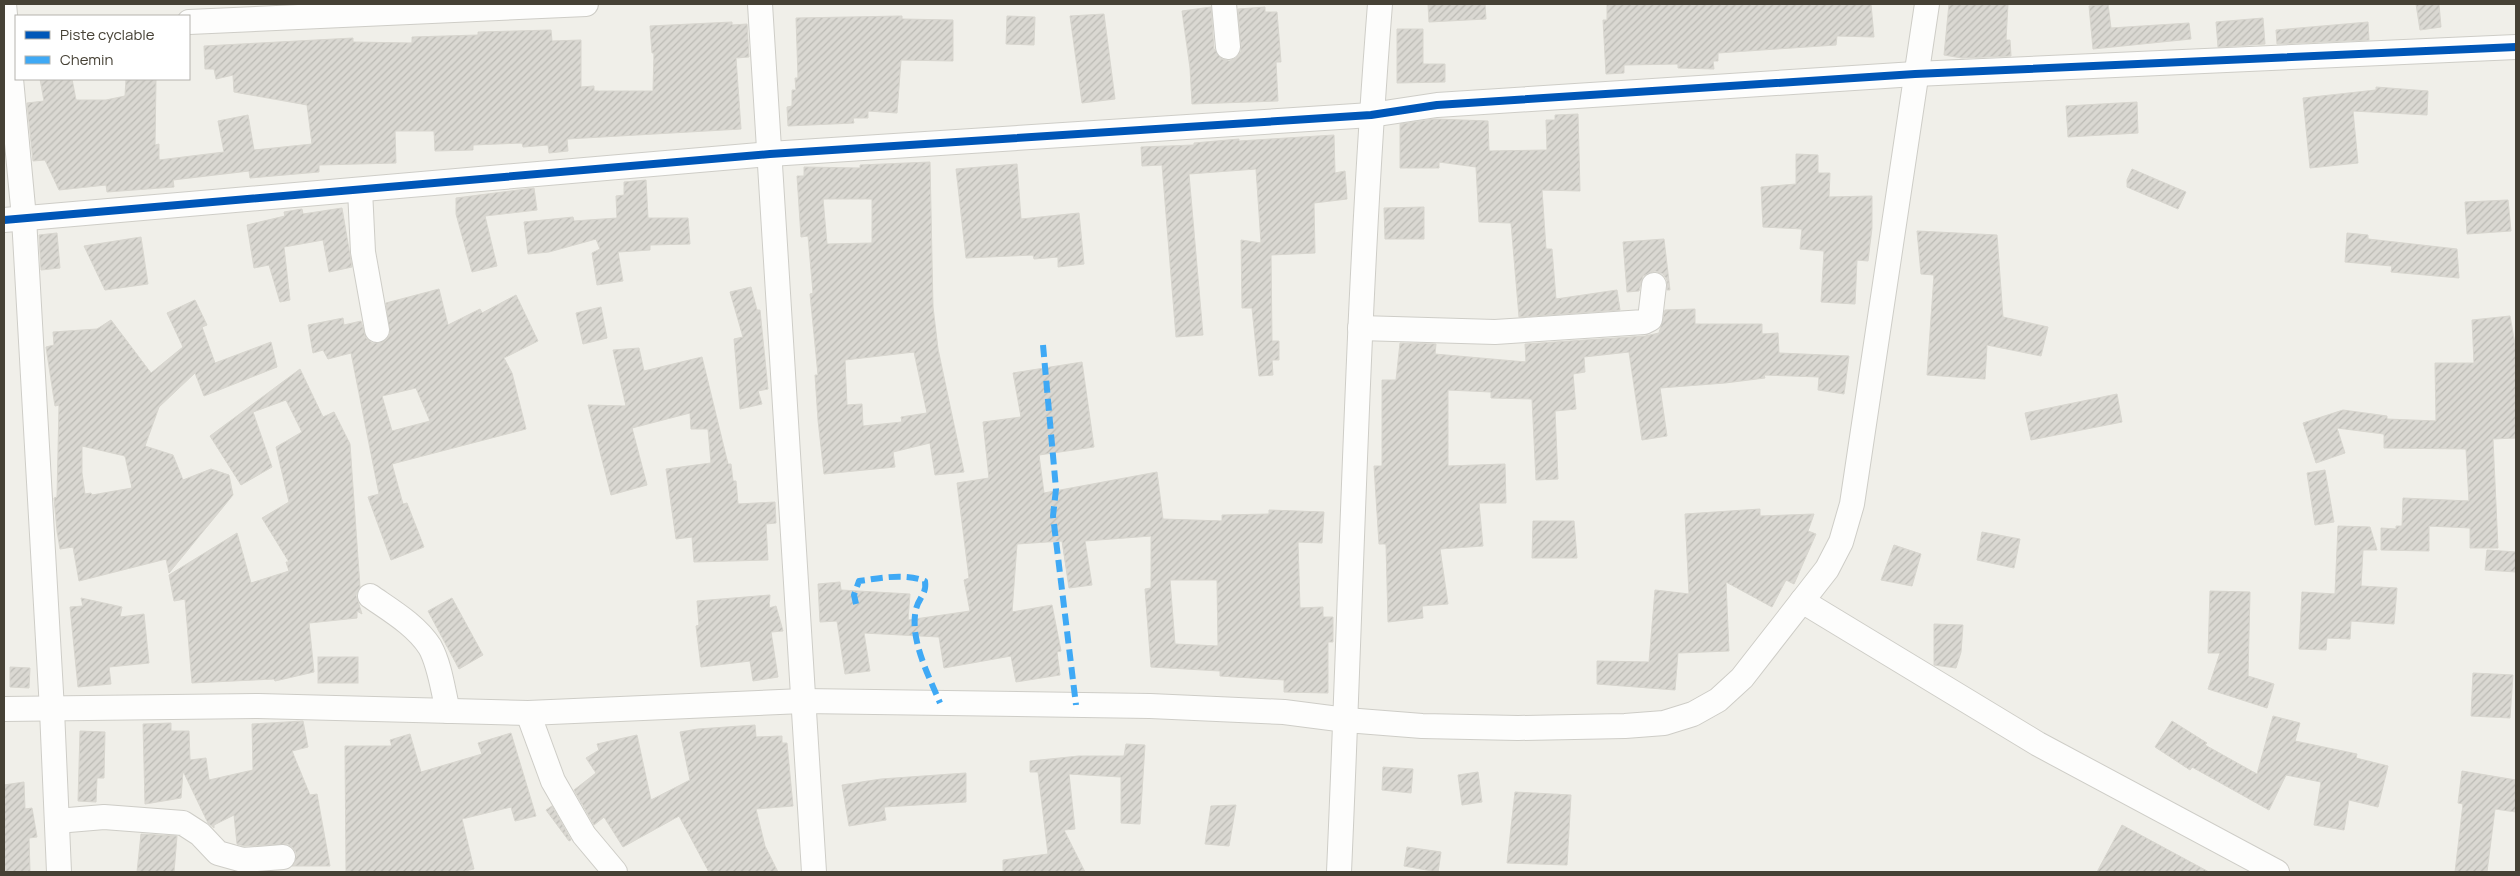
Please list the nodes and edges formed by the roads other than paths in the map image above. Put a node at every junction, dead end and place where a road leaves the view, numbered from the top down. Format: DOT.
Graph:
graph roads {
  1 [pos="4,4"];
  2 [pos="586,4"];
  3 [pos="760,4"];
  4 [pos="1224,4"];
  5 [pos="1380,4"];
  6 [pos="1927,4"];
  7 [pos="190,22"];
  8 [pos="9,31"];
  9 [pos="2516,46"];
  10 [pos="1228,47"];
  11 [pos="1915,74"];
  12 [pos="1371,115"];
  13 [pos="770,154"];
  14 [pos="360,190"];
  15 [pos="14,219"];
  16 [pos="1654,285"];
  17 [pos="1360,328"];
  18 [pos="377,330"];
  19 [pos="370,596"];
  20 [pos="1802,601"];
  21 [pos="803,701"];
  22 [pos="4,709"];
  23 [pos="52,710"];
  24 [pos="448,711"];
  25 [pos="528,713"];
  26 [pos="1346,720"];
  27 [pos="57,821"];
  28 [pos="283,857"];
  29 [pos="59,872"];
  30 [pos="615,872"];
  31 [pos="814,872"];
  32 [pos="1339,872"];
  33 [pos="2277,872"];
  1 -- 8 [label="street"];
  2 -- 7 [label="street"];
  3 -- 13 [label="street"];
  4 -- 10 [label="street"];
  5 -- 12 [label="street"];
  6 -- 11 [label="street"];
  8 -- 15 [label="street"];
  9 -- 11 [label="street"];
  11 -- 12 [label="street"];
  11 -- 20 [label="street"];
  12 -- 13 [label="street"];
  12 -- 17 [label="street"];
  13 -- 14 [label="street"];
  13 -- 21 [label="street"];
  14 -- 15 [label="street"];
  14 -- 18 [label="street"];
  15 -- 23 [label="street"];
  16 -- 17 [label="street"];
  17 -- 26 [label="street"];
  19 -- 24 [label="street"];
  20 -- 26 [label="street"];
  20 -- 33 [label="street"];
  21 -- 25 [label="street"];
  21 -- 26 [label="street"];
  21 -- 31 [label="street"];
  22 -- 23 [label="street"];
  23 -- 24 [label="street"];
  23 -- 27 [label="street"];
  24 -- 25 [label="street"];
  25 -- 30 [label="street"];
  26 -- 32 [label="street"];
  27 -- 28 [label="street"];
  27 -- 29 [label="street"];
}
